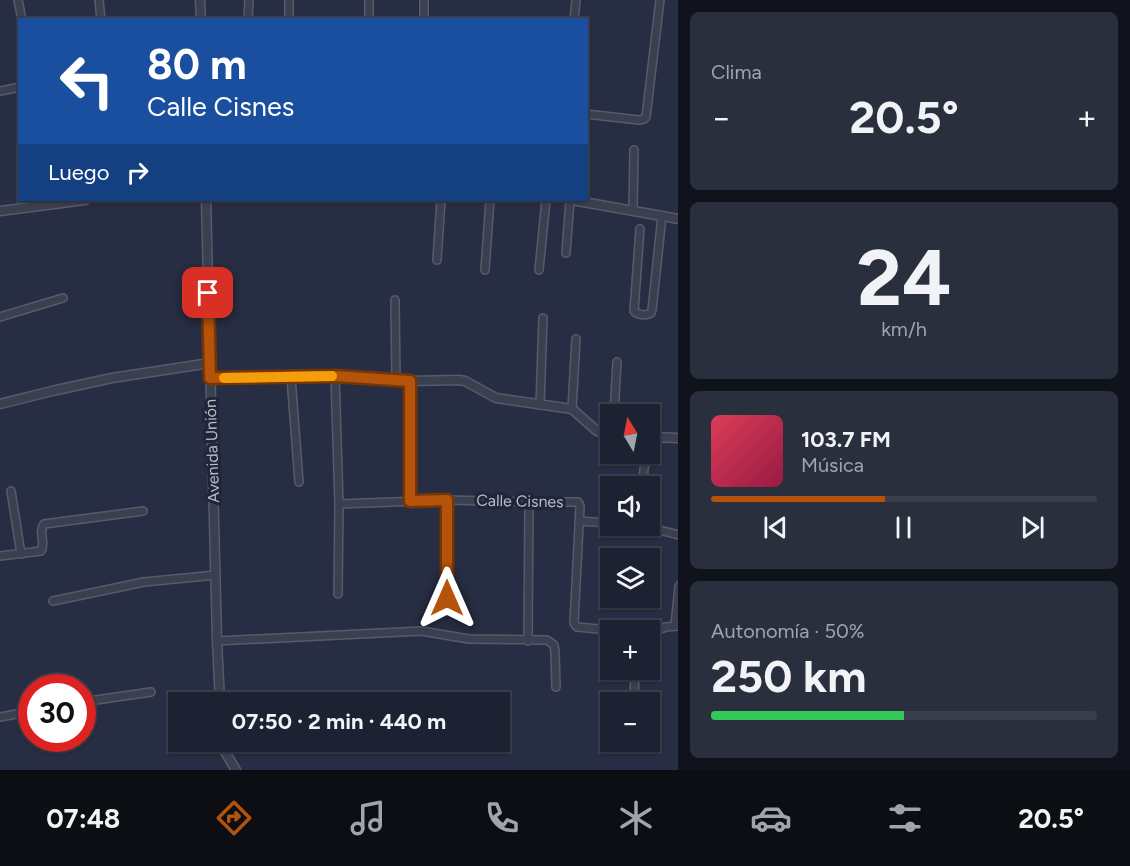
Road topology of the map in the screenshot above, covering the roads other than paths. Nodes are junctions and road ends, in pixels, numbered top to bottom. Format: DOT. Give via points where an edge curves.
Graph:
graph roads {
  1 [pos="18,0"];
  2 [pos="99,0"];
  3 [pos="200,0"];
  4 [pos="249,0"];
  5 [pos="289,0"];
  6 [pos="369,0"];
  7 [pos="424,0"];
  8 [pos="576,0"];
  9 [pos="660,0"];
  10 [pos="22,18"];
  11 [pos="101,18"];
  12 [pos="201,18"];
  13 [pos="248,18"];
  14 [pos="288,18"];
  15 [pos="369,18"];
  16 [pos="424,18"];
  17 [pos="574,18"];
  18 [pos="18,87"];
  19 [pos="0,91"];
  20 [pos="588,114"];
  21 [pos="634,150"];
  22 [pos="55,201"];
  23 [pos="206,201"];
  24 [pos="441,201"];
  25 [pos="490,201"];
  26 [pos="546,201"];
  27 [pos="571,201"];
  28 [pos="577,201"];
  29 [pos="633,210"];
  30 [pos="0,211"];
  31 [pos="662,216"];
  32 [pos="678,219"];
  33 [pos="640,229"];
  34 [pos="566,254"];
  35 [pos="437,260"];
  36 [pos="485,270"];
  37 [pos="539,270"];
  38 [pos="63,298"];
  39 [pos="395,300"];
  40 [pos="0,317"];
  41 [pos="543,318"];
  42 [pos="576,339"];
  43 [pos="617,362"];
  44 [pos="210,363"];
  45 [pos="335,376"];
  46 [pos="291,377"];
  47 [pos="210,378"];
  48 [pos="396,381"];
  49 [pos="410,381"];
  50 [pos="0,404"];
  51 [pos="615,404"];
  52 [pos="540,405"];
  53 [pos="572,409"];
  54 [pos="600,432"];
  55 [pos="660,437"];
  56 [pos="678,438"];
  57 [pos="299,482"];
  58 [pos="11,491"];
  59 [pos="447,500"];
  60 [pos="410,501"];
  61 [pos="529,502"];
  62 [pos="339,504"];
  63 [pos="143,511"];
  64 [pos="579,521"];
  65 [pos="600,522"];
  66 [pos="660,530"];
  67 [pos="678,535"];
  68 [pos="21,554"];
  69 [pos="0,556"];
  70 [pos="216,576"];
  71 [pos="678,586"];
  72 [pos="338,594"];
  73 [pos="447,598"];
  74 [pos="53,601"];
  75 [pos="677,626"];
  76 [pos="600,629"];
  77 [pos="660,630"];
  78 [pos="217,640"];
  79 [pos="528,640"];
  80 [pos="556,687"];
  81 [pos="151,692"];
  82 [pos="220,692"];
  83 [pos="96,700"];
  84 [pos="18,714"];
  85 [pos="0,717"];
  86 [pos="225,752"];
  87 [pos="236,770"];
  1 -- 10 [label="street"];
  2 -- 11 [label="street"];
  3 -- 12 [label="street"];
  4 -- 13 [label="street"];
  5 -- 14 [label="street"];
  6 -- 15 [label="street"];
  7 -- 16 [label="street"];
  8 -- 17 [label="street"];
  9 -- 20 [label="street" via="644,119"];
  18 -- 19 [label="street"];
  21 -- 29 [label="street"];
  22 -- 30 [label="street"];
  23 -- 44 [label="street, Avenida Unión"];
  24 -- 35 [label="street"];
  25 -- 36 [label="street"];
  26 -- 37 [label="street"];
  27 -- 34 [label="street"];
  28 -- 29 [label="street"];
  29 -- 31 [label="street"];
  31 -- 32 [label="street"];
  31 -- 33 [label="street" via="648,315 634,312"];
  38 -- 40 [label="street"];
  39 -- 48 [label="street"];
  41 -- 52 [label="street"];
  42 -- 53 [label="street"];
  43 -- 51 [label="street"];
  44 -- 47 [label="street, Avenida Unión"];
  44 -- 50 [label="street" via="112,378"];
  45 -- 46 [label="street"];
  45 -- 48 [label="street"];
  45 -- 62 [label="street"];
  46 -- 47 [label="street"];
  46 -- 57 [label="street"];
  47 -- 70 [label="street, Avenida Unión"];
  48 -- 49 [label="street"];
  49 -- 52 [label="street" via="465,381 496,398"];
  49 -- 60 [label="street"];
  52 -- 53 [label="street"];
  53 -- 54 [label="street"];
  55 -- 56 [label="street"];
  58 -- 68 [label="street"];
  59 -- 60 [label="street, Calle Cisnes"];
  59 -- 61 [label="street, Calle Cisnes"];
  59 -- 73 [label="street"];
  60 -- 62 [label="street, Calle Cisnes"];
  61 -- 64 [label="street, Calle Cisnes" via="576,501 580,506"];
  61 -- 79 [label="street"];
  62 -- 72 [label="street"];
  63 -- 68 [label="street" via="44,524 43,550"];
  64 -- 65 [label="street, Calle Cisnes"];
  64 -- 76 [label="street" via="574,623 577,627"];
  66 -- 67 [label="street"];
  68 -- 69 [label="street"];
  70 -- 74 [label="street" via="144,582"];
  70 -- 78 [label="street, Avenida Unión"];
  71 -- 75 [label="street"];
  75 -- 77 [label="street"];
  78 -- 79 [label="street" via="421,631 469,639"];
  78 -- 82 [label="street, Avenida Unión"];
  79 -- 80 [label="street" via="547,640 554,645"];
  81 -- 83 [label="street"];
  84 -- 85 [label="street"];
  86 -- 87 [label="street"];
}
